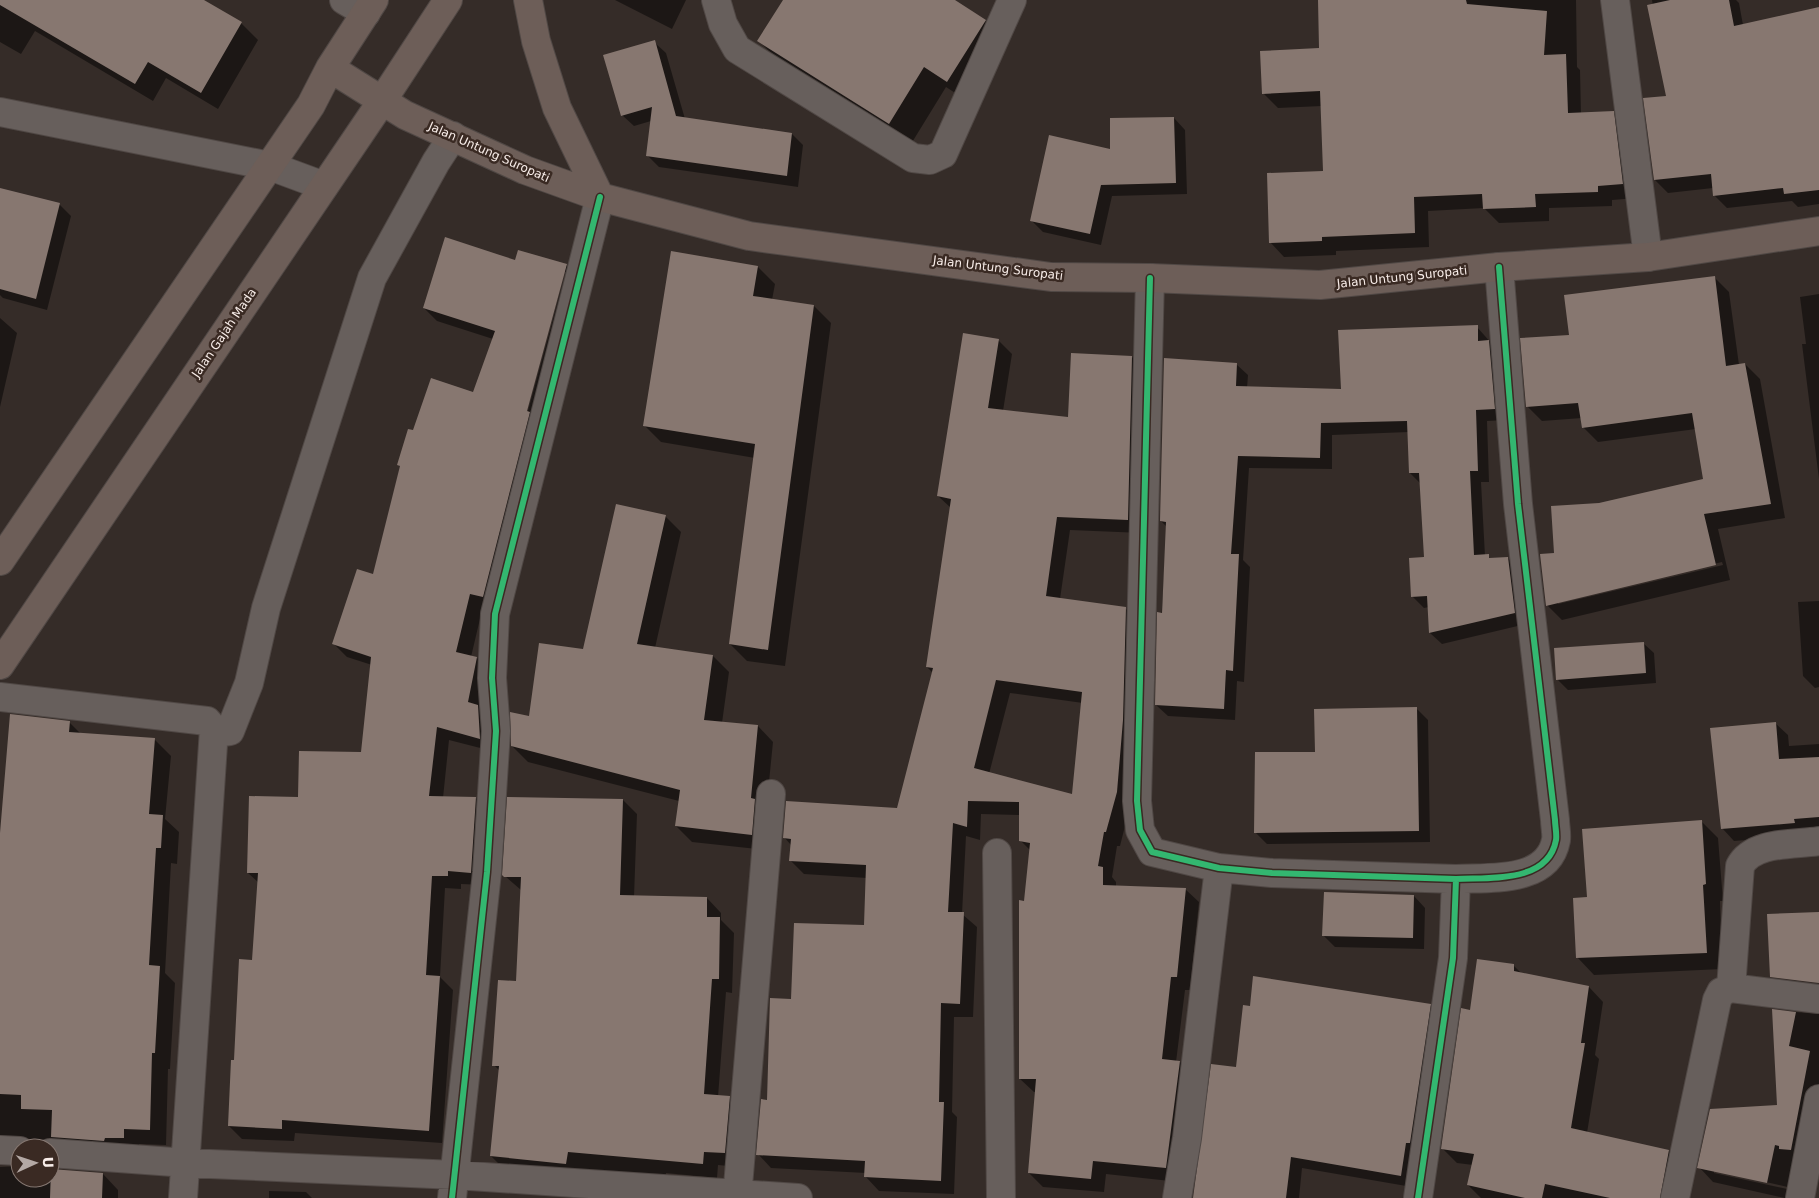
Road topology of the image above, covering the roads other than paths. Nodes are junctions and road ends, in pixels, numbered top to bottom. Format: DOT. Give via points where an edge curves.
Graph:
graph roads {
  1 [pos="448,0"];
  2 [pos="528,0"];
  3 [pos="716,0"];
  4 [pos="1012,0"];
  5 [pos="1615,0"];
  6 [pos="361,4"];
  7 [pos="330,68"];
  8 [pos="382,101"];
  9 [pos="0,112"];
  10 [pos="454,136"];
  11 [pos="270,166"];
  12 [pos="324,186"];
  13 [pos="600,197"];
  14 [pos="1819,231"];
  15 [pos="1648,257"];
  16 [pos="1499,267"];
  17 [pos="1150,278"];
  18 [pos="0,561"];
  19 [pos="0,665"];
  20 [pos="0,697"];
  21 [pos="214,733"];
  22 [pos="771,794"];
  23 [pos="1819,842"];
  24 [pos="997,853"];
  25 [pos="1219,868"];
  26 [pos="1456,879"];
  27 [pos="1731,988"];
  28 [pos="1819,998"];
  29 [pos="1819,1099"];
  30 [pos="60,1154"];
  31 [pos="187,1163"];
  32 [pos="454,1186"];
  33 [pos="737,1196"];
  34 [pos="184,1198"];
  35 [pos="798,1198"];
  36 [pos="1002,1198"];
  37 [pos="1177,1198"];
  38 [pos="1418,1198"];
  39 [pos="1675,1198"];
  40 [pos="1800,1198"];
  1 -- 8 [label="main road, Jalan Gajah Mada"];
  2 -- 13 [label="main road" via="536,41 557,108"];
  3 -- 4 [label="street" via="723,24 737,49 913,158 930,160 944,154"];
  5 -- 15 [label="street"];
  6 -- 7 [label="main road"];
  7 -- 8 [label="main road, Jalan Untung Suropati"];
  7 -- 11 [label="main road" via="311,104"];
  8 -- 10 [label="main road, Jalan Untung Suropati"];
  8 -- 12 [label="main road, Jalan Gajah Mada"];
  9 -- 11 [label="street"];
  10 -- 13 [label="main road, Jalan Untung Suropati" via="526,170"];
  10 -- 21 [label="street" via="436,162 372,278 266,608 249,683 230,730"];
  11 -- 12 [label="street"];
  11 -- 18 [label="main road"];
  12 -- 19 [label="main road, Jalan Gajah Mada"];
  13 -- 17 [label="main road, Jalan Untung Suropati" via="749,236 1051,277"];
  13 -- 32 [label="street" via="495,614 492,678 496,731 488,872"];
  14 -- 15 [label="main road, Jalan Untung Suropati"];
  15 -- 16 [label="main road, Jalan Untung Suropati"];
  16 -- 17 [label="main road, Jalan Untung Suropati" via="1320,285"];
  16 -- 26 [label="street" via="1518,504 1556,840 1548,857 1536,869 1516,876"];
  17 -- 25 [label="street" via="1137,801 1140,830 1152,852"];
  20 -- 21 [label="street" via="207,721"];
  21 -- 31 [label="street"];
  22 -- 33 [label="street"];
  23 -- 27 [label="street" via="1758,849 1743,860"];
  24 -- 36 [label="street"];
  25 -- 26 [label="street" via="1272,873"];
  25 -- 37 [label="street"];
  26 -- 38 [label="street" via="1453,958"];
  27 -- 28 [label="street"];
  27 -- 39 [label="street" via="1721,992 1717,1000"];
  29 -- 40 [label="street"];
  30 -- 31 [label="street"];
  31 -- 32 [label="street"];
  31 -- 34 [label="street"];
  32 -- 33 [label="street"];
  33 -- 35 [label="street"];
}
